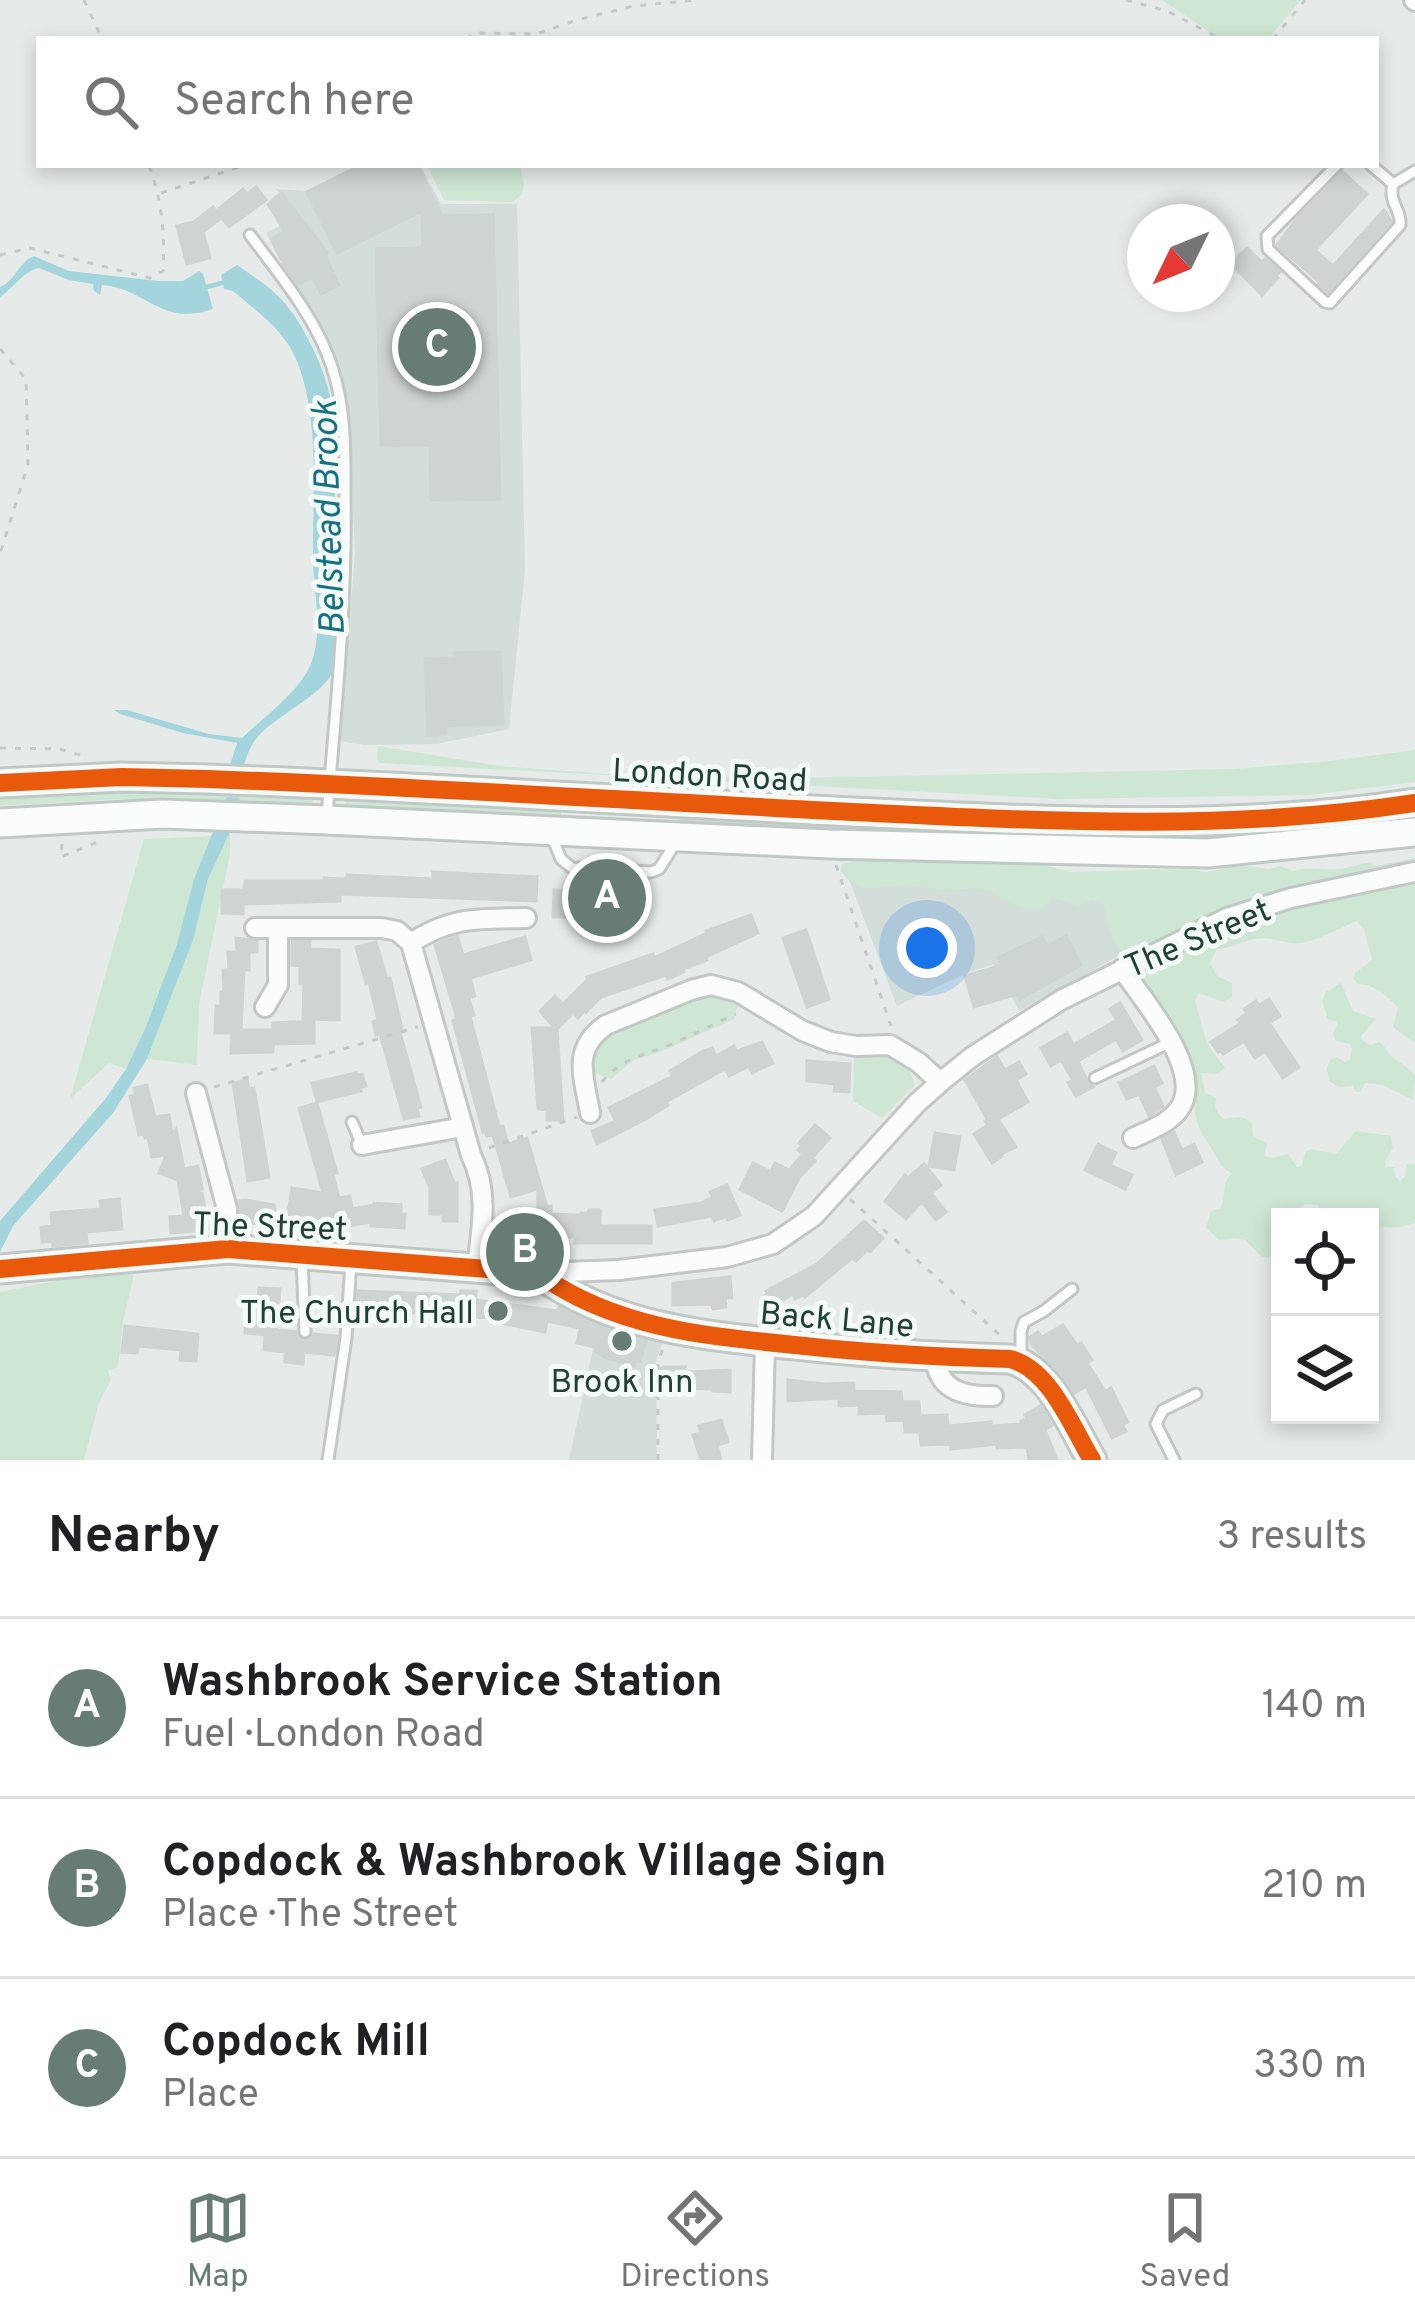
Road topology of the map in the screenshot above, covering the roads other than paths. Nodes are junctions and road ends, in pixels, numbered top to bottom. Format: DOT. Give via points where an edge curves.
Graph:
graph roads {
  1 [pos="1334,168"];
  2 [pos="1374,168"];
  3 [pos="1415,171"];
  4 [pos="1393,184"];
  5 [pos="250,235"];
  6 [pos="0,783"];
  7 [pos="330,784"];
  8 [pos="1415,802"];
  9 [pos="327,820"];
  10 [pos="0,823"];
  11 [pos="1415,832"];
  12 [pos="1414,872"];
  13 [pos="526,918"];
  14 [pos="255,928"];
  15 [pos="278,928"];
  16 [pos="411,943"];
  17 [pos="1122,969"];
  18 [pos="265,1007"];
  19 [pos="1171,1042"];
  20 [pos="1095,1078"];
  21 [pos="940,1082"];
  22 [pos="196,1093"];
  23 [pos="590,1113"];
  24 [pos="352,1123"];
  25 [pos="463,1126"];
  26 [pos="1133,1138"];
  27 [pos="362,1145"];
  28 [pos="228,1249"];
  29 [pos="301,1253"];
  30 [pos="352,1257"];
  31 [pos="477,1266"];
  32 [pos="0,1269"];
  33 [pos="619,1270"];
  34 [pos="538,1273"];
  35 [pos="1072,1289"];
  36 [pos="288,1304"];
  37 [pos="304,1306"];
  38 [pos="613,1311"];
  39 [pos="305,1332"];
  40 [pos="766,1342"];
  41 [pos="935,1357"];
  42 [pos="1022,1362"];
  43 [pos="1196,1394"];
  44 [pos="993,1396"];
  45 [pos="328,1460"];
  46 [pos="763,1460"];
  47 [pos="1092,1460"];
  48 [pos="1174,1460"];
  1 -- 4 [label="lane" via="1266,243 1325,302 1400,225"];
  2 -- 4 [label="lane"];
  3 -- 4 [label="lane"];
  5 -- 7 [label="lane" via="324,349 343,407 346,540"];
  6 -- 7 [label="street, London Road" via="122,777"];
  7 -- 8 [label="street, London Road" via="1088,821 1308,817"];
  7 -- 9 [label="lane"];
  9 -- 10 [label="street, London Road" via="163,814"];
  9 -- 11 [label="street, London Road" via="1208,853"];
  12 -- 17 [label="street, The Street" via="1228,918"];
  13 -- 16 [label="street" via="460,920"];
  14 -- 15 [label="street"];
  15 -- 16 [label="street" via="382,928"];
  15 -- 18 [label="street" via="285,986"];
  16 -- 25 [label="street" via="434,1052"];
  17 -- 19 [label="street"];
  17 -- 21 [label="street, The Street" via="1023,1023"];
  19 -- 20 [label="lane"];
  19 -- 26 [label="street" via="1184,1071 1183,1102"];
  21 -- 23 [label="street" via="890,1045 831,1042 711,985 595,1033 583,1051 598,1085"];
  21 -- 33 [label="street, The Street" via="801,1226 760,1250"];
  22 -- 28 [label="street" via="227,1209"];
  24 -- 27 [label="lane"];
  25 -- 27 [label="street"];
  25 -- 31 [label="street" via="481,1175"];
  28 -- 29 [label="street, The Street"];
  28 -- 32 [label="street, The Street"];
  29 -- 30 [label="street, The Street"];
  29 -- 37 [label="lane"];
  30 -- 31 [label="street, The Street"];
  30 -- 45 [label="lane"];
  31 -- 34 [label="street, The Street"];
  33 -- 34 [label="street, The Street"];
  33 -- 38 [label="street"];
  34 -- 38 [label="street, Back Lane"];
  35 -- 42 [label="lane" via="1024,1322"];
  36 -- 37 [label="lane"];
  37 -- 39 [label="lane"];
  38 -- 40 [label="street, Back Lane" via="669,1329"];
  40 -- 41 [label="street, Back Lane"];
  40 -- 46 [label="street"];
  41 -- 42 [label="street, Back Lane"];
  41 -- 44 [label="street" via="951,1389"];
  42 -- 47 [label="street"];
  43 -- 48 [label="lane" via="1167,1407 1156,1424"];
}
